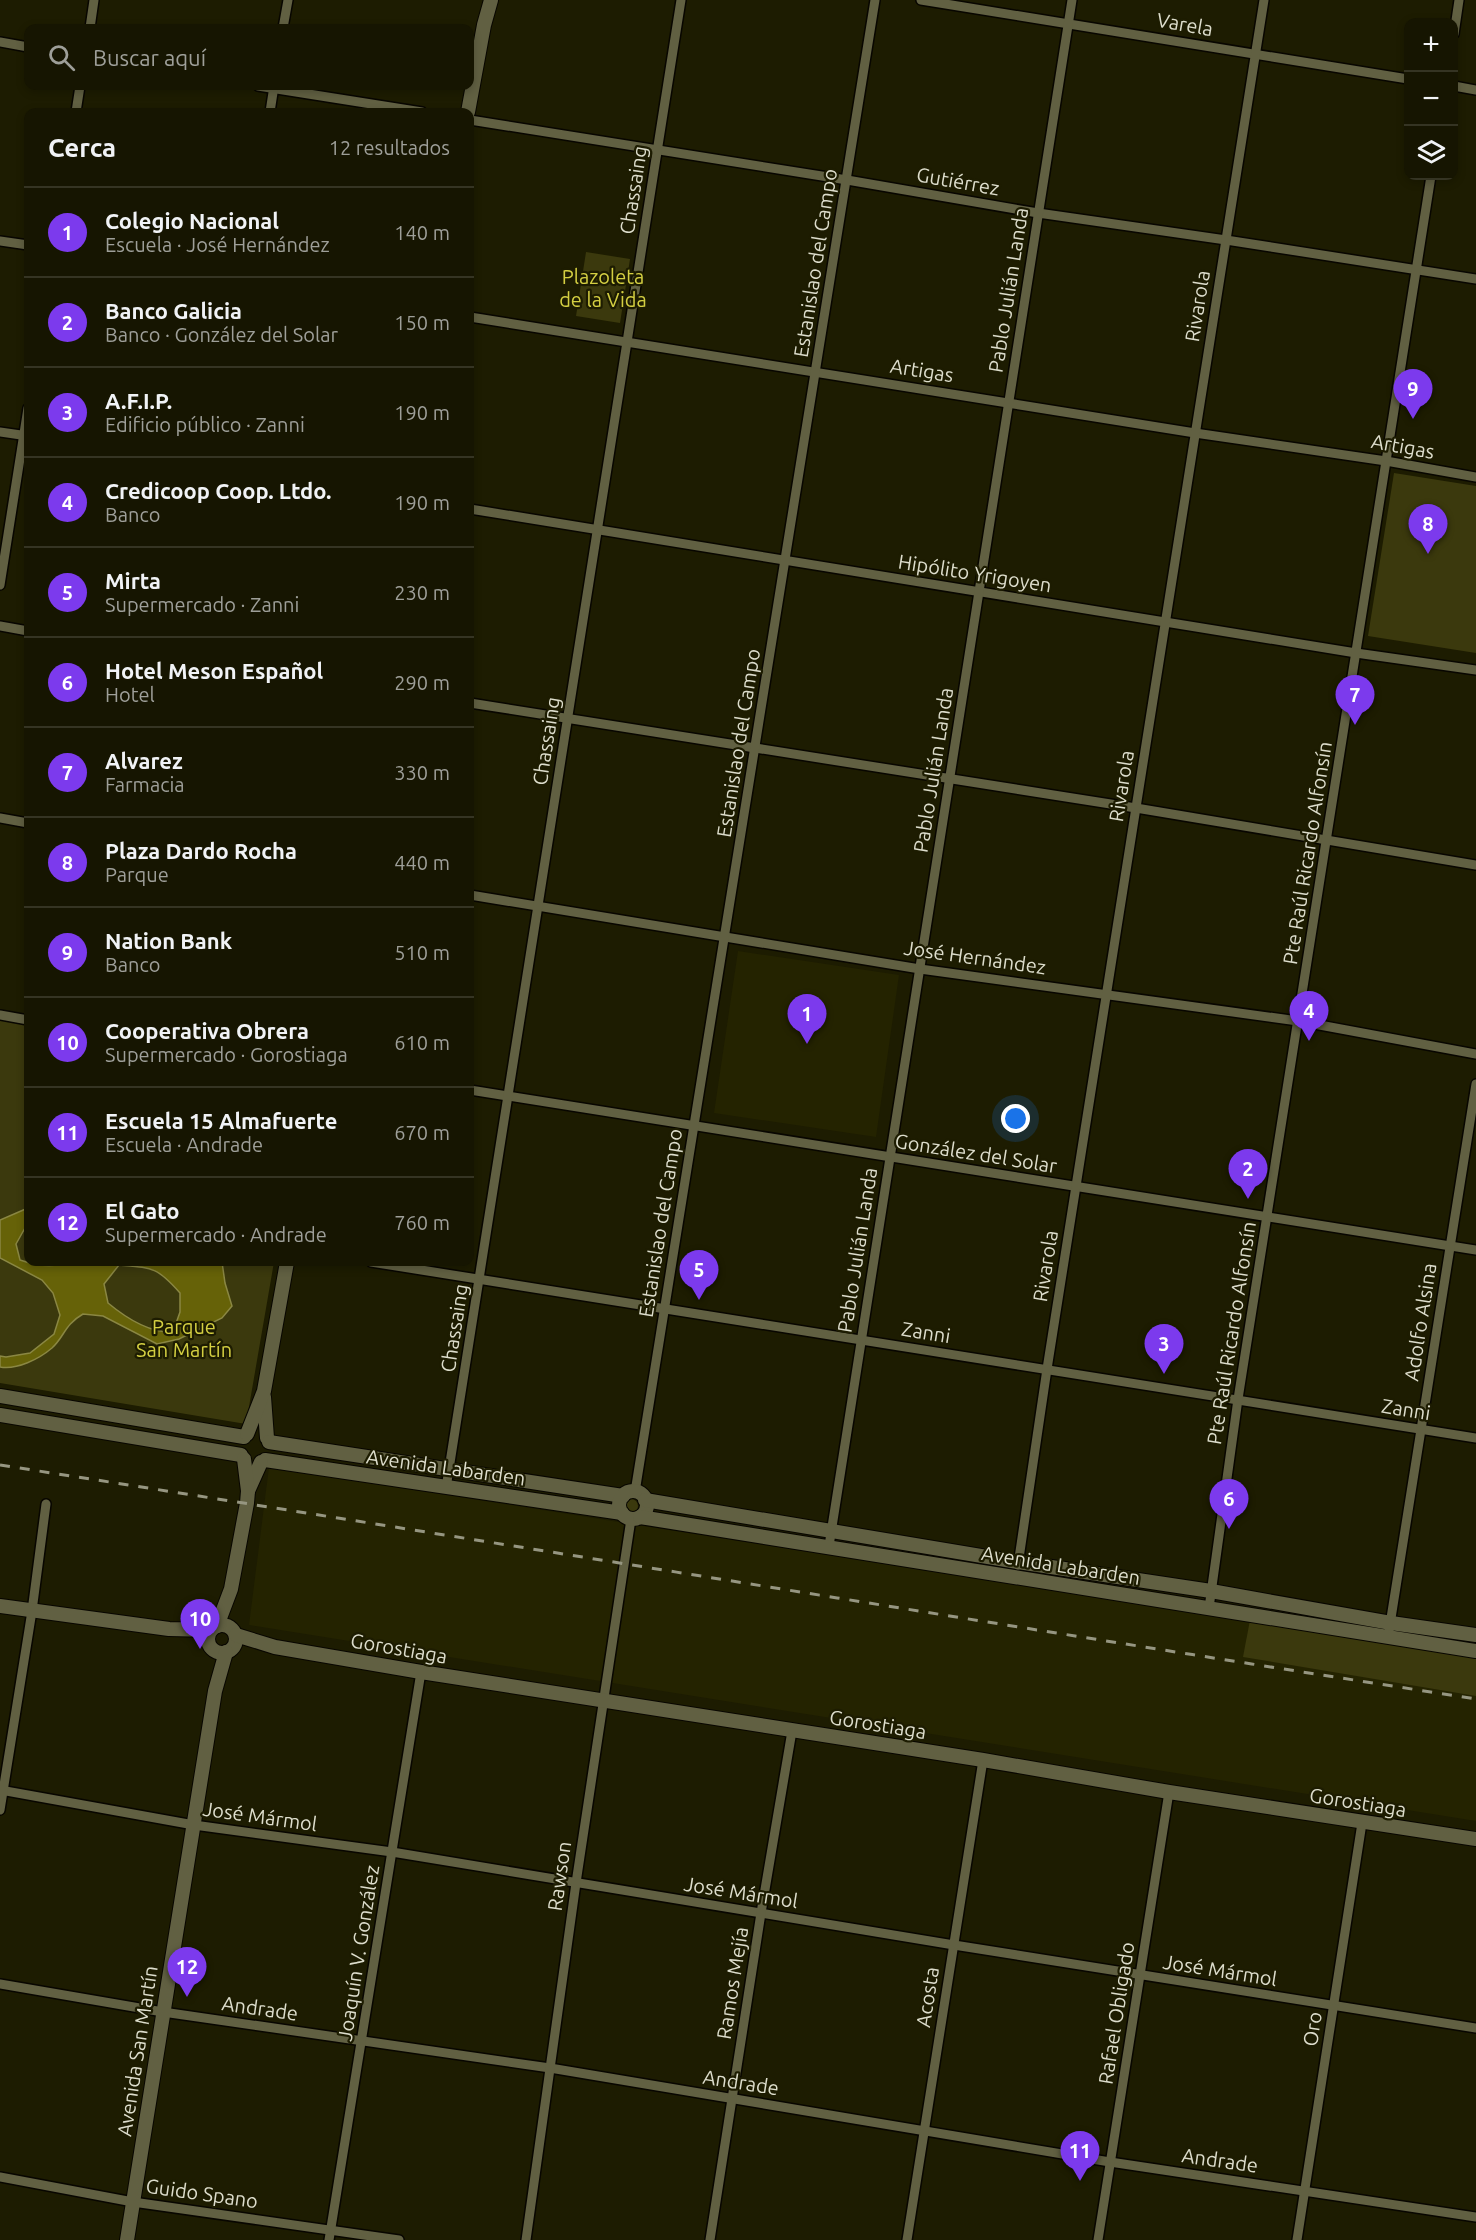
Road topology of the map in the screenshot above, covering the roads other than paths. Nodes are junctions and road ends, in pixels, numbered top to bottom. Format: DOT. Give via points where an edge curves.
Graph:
graph roads {
  1 [pos="94,0"];
  2 [pos="288,0"];
  3 [pos="485,0"];
  4 [pos="491,0"];
  5 [pos="681,0"];
  6 [pos="875,0"];
  7 [pos="921,0"];
  8 [pos="1072,0"];
  9 [pos="1264,0"];
  10 [pos="1459,0"];
  11 [pos="1456,18"];
  12 [pos="1068,23"];
  13 [pos="91,24"];
  14 [pos="284,24"];
  15 [pos="484,25"];
  16 [pos="0,42"];
  17 [pos="24,46"];
  18 [pos="1256,54"];
  19 [pos="1404,78"];
  20 [pos="474,79"];
  21 [pos="1458,87"];
  22 [pos="79,90"];
  23 [pos="274,90"];
  24 [pos="292,90"];
  25 [pos="472,90"];
  26 [pos="1476,90"];
  27 [pos="77,108"];
  28 [pos="271,108"];
  29 [pos="398,108"];
  30 [pos="469,108"];
  31 [pos="474,121"];
  32 [pos="657,151"];
  33 [pos="847,180"];
  34 [pos="1430,180"];
  35 [pos="1038,213"];
  36 [pos="1226,240"];
  37 [pos="0,241"];
  38 [pos="24,245"];
  39 [pos="1416,269"];
  40 [pos="1476,279"];
  41 [pos="474,318"];
  42 [pos="627,342"];
  43 [pos="816,371"];
  44 [pos="1008,402"];
  45 [pos="0,432"];
  46 [pos="1195,433"];
  47 [pos="24,436"];
  48 [pos="24,447"];
  49 [pos="1386,461"];
  50 [pos="1476,477"];
  51 [pos="474,510"];
  52 [pos="598,530"];
  53 [pos="785,561"];
  54 [pos="0,585"];
  55 [pos="979,592"];
  56 [pos="1165,621"];
  57 [pos="0,626"];
  58 [pos="24,630"];
  59 [pos="1356,653"];
  60 [pos="1476,670"];
  61 [pos="474,705"];
  62 [pos="568,718"];
  63 [pos="755,749"];
  64 [pos="950,778"];
  65 [pos="1136,808"];
  66 [pos="0,818"];
  67 [pos="24,822"];
  68 [pos="1327,838"];
  69 [pos="1476,865"];
  70 [pos="474,895"];
  71 [pos="539,905"];
  72 [pos="724,938"];
  73 [pos="920,969"];
  74 [pos="1106,993"];
  75 [pos="0,1016"];
  76 [pos="24,1019"];
  77 [pos="1298,1021"];
  78 [pos="1476,1054"];
  79 [pos="1476,1084"];
  80 [pos="474,1091"];
  81 [pos="509,1096"];
  82 [pos="694,1126"];
  83 [pos="890,1157"];
  84 [pos="1076,1187"];
  85 [pos="1268,1217"];
  86 [pos="1451,1246"];
  87 [pos="1476,1250"];
  88 [pos="286,1266"];
  89 [pos="397,1266"];
  90 [pos="480,1279"];
  91 [pos="665,1309"];
  92 [pos="862,1340"];
  93 [pos="1047,1369"];
  94 [pos="264,1392"];
  95 [pos="0,1396"];
  96 [pos="1238,1399"];
  97 [pos="0,1415"];
  98 [pos="1421,1430"];
  99 [pos="246,1436"];
  100 [pos="1476,1438"];
  101 [pos="268,1440"];
  102 [pos="242,1457"];
  103 [pos="263,1461"];
  104 [pos="449,1470"];
  105 [pos="446,1488"];
  106 [pos="248,1491"];
  107 [pos="635,1496"];
  108 [pos="46,1504"];
  109 [pos="631,1516"];
  110 [pos="831,1531"];
  111 [pos="829,1546"];
  112 [pos="1018,1562"];
  113 [pos="1017,1578"];
  114 [pos="1211,1591"];
  115 [pos="0,1606"];
  116 [pos="1209,1608"];
  117 [pos="32,1611"];
  118 [pos="1391,1623"];
  119 [pos="1476,1635"];
  120 [pos="1388,1637"];
  121 [pos="222,1638"];
  122 [pos="1476,1651"];
  123 [pos="422,1672"];
  124 [pos="604,1700"];
  125 [pos="792,1731"];
  126 [pos="983,1760"];
  127 [pos="2,1790"];
  128 [pos="1169,1792"];
  129 [pos="0,1809"];
  130 [pos="1362,1823"];
  131 [pos="194,1825"];
  132 [pos="1476,1839"];
  133 [pos="392,1852"];
  134 [pos="576,1883"];
  135 [pos="761,1913"];
  136 [pos="954,1945"];
  137 [pos="1140,1975"];
  138 [pos="0,1984"];
  139 [pos="1334,2006"];
  140 [pos="163,2012"];
  141 [pos="1476,2028"];
  142 [pos="362,2040"];
  143 [pos="550,2068"];
  144 [pos="732,2099"];
  145 [pos="924,2130"];
  146 [pos="1110,2162"];
  147 [pos="0,2177"];
  148 [pos="1305,2190"];
  149 [pos="132,2202"];
  150 [pos="1476,2217"];
  151 [pos="330,2229"];
  152 [pos="127,2240"];
  153 [pos="329,2240"];
  154 [pos="399,2240"];
  155 [pos="526,2240"];
  156 [pos="710,2240"];
  157 [pos="907,2240"];
  158 [pos="1098,2240"];
  159 [pos="1298,2240"];
  1 -- 13 [label="street"];
  2 -- 14 [label="street"];
  3 -- 15 [label="main road"];
  4 -- 15 [label="main road"];
  5 -- 32 [label="street, Chassaing"];
  6 -- 33 [label="street, Estanislao del Campo"];
  7 -- 12 [label="street, Varela"];
  8 -- 12 [label="street, Pablo Julián Landa"];
  9 -- 18 [label="street, Rivarola"];
  10 -- 11 [label="street"];
  12 -- 18 [label="street, Varela"];
  12 -- 35 [label="street, Pablo Julián Landa"];
  15 -- 20 [label="main road"];
  16 -- 17 [label="street"];
  18 -- 19 [label="street, Varela"];
  18 -- 36 [label="street, Rivarola"];
  21 -- 26 [label="street"];
  22 -- 27 [label="street"];
  23 -- 28 [label="street"];
  24 -- 29 [label="street"];
  25 -- 30 [label="main road"];
  31 -- 32 [label="street, Gutiérrez"];
  32 -- 33 [label="street, Gutiérrez"];
  32 -- 42 [label="street, Chassaing"];
  33 -- 35 [label="street, Gutiérrez"];
  33 -- 43 [label="street, Estanislao del Campo"];
  34 -- 39 [label="street, Pte Raúl Ricardo Alfonsín"];
  35 -- 36 [label="street, Gutiérrez"];
  35 -- 44 [label="street, Pablo Julián Landa"];
  36 -- 39 [label="street, Gutiérrez"];
  36 -- 46 [label="street, Rivarola"];
  37 -- 38 [label="street"];
  39 -- 40 [label="street, Gutiérrez"];
  39 -- 49 [label="street, Pte Raúl Ricardo Alfonsín"];
  41 -- 42 [label="street, Artigas"];
  42 -- 43 [label="street, Artigas"];
  42 -- 52 [label="street, Chassaing"];
  43 -- 44 [label="street, Artigas"];
  43 -- 53 [label="street, Estanislao del Campo"];
  44 -- 46 [label="street, Artigas"];
  44 -- 55 [label="street, Pablo Julián Landa"];
  45 -- 47 [label="street"];
  46 -- 49 [label="street, Artigas"];
  46 -- 56 [label="street, Rivarola"];
  48 -- 54 [label="street"];
  49 -- 50 [label="street, Artigas"];
  49 -- 59 [label="street, Pte Raúl Ricardo Alfonsín"];
  51 -- 52 [label="street, Hipólito Yrigoyen"];
  52 -- 53 [label="street, Hipólito Yrigoyen"];
  52 -- 62 [label="street, Chassaing"];
  53 -- 55 [label="street, Hipólito Yrigoyen"];
  53 -- 63 [label="street, Estanislao del Campo"];
  55 -- 56 [label="street, Hipólito Yrigoyen"];
  55 -- 64 [label="street, Pablo Julián Landa"];
  56 -- 59 [label="street, Hipólito Yrigoyen"];
  56 -- 65 [label="street, Rivarola"];
  57 -- 58 [label="street"];
  59 -- 60 [label="street, Hipólito Yrigoyen"];
  59 -- 68 [label="street, Pte Raúl Ricardo Alfonsín"];
  61 -- 62 [label="street"];
  62 -- 63 [label="street"];
  62 -- 71 [label="street, Chassaing"];
  63 -- 64 [label="street"];
  63 -- 72 [label="street, Estanislao del Campo"];
  64 -- 65 [label="street"];
  64 -- 73 [label="street, Pablo Julián Landa"];
  65 -- 68 [label="street"];
  65 -- 74 [label="street, Rivarola"];
  66 -- 67 [label="street"];
  68 -- 69 [label="street"];
  68 -- 77 [label="street, Pte Raúl Ricardo Alfonsín"];
  70 -- 71 [label="street, José Hernández"];
  71 -- 72 [label="street, José Hernández"];
  71 -- 81 [label="street, Chassaing"];
  72 -- 73 [label="street, José Hernández"];
  72 -- 82 [label="street, Estanislao del Campo"];
  73 -- 74 [label="street, José Hernández"];
  73 -- 83 [label="street, Pablo Julián Landa"];
  74 -- 77 [label="street, José Hernández"];
  74 -- 84 [label="street, Rivarola"];
  75 -- 76 [label="street"];
  77 -- 78 [label="street, José Hernández"];
  77 -- 85 [label="street, Pte Raúl Ricardo Alfonsín"];
  79 -- 86 [label="street, Adolfo Alsina"];
  80 -- 81 [label="street, González del Solar"];
  81 -- 82 [label="street, González del Solar"];
  81 -- 90 [label="street, Chassaing"];
  82 -- 83 [label="street, González del Solar"];
  82 -- 91 [label="street, Estanislao del Campo"];
  83 -- 84 [label="street, González del Solar"];
  83 -- 92 [label="street, Pablo Julián Landa"];
  84 -- 85 [label="street, González del Solar"];
  84 -- 93 [label="street, Rivarola"];
  85 -- 86 [label="street, González del Solar"];
  85 -- 96 [label="street, Pte Raúl Ricardo Alfonsín"];
  86 -- 87 [label="street, González del Solar"];
  86 -- 98 [label="street, Adolfo Alsina"];
  88 -- 94 [label="main road"];
  89 -- 90 [label="street, Zanni"];
  90 -- 91 [label="street, Zanni"];
  90 -- 104 [label="street, Chassaing"];
  91 -- 92 [label="street, Zanni"];
  91 -- 107 [label="street, Estanislao del Campo"];
  92 -- 93 [label="street, Zanni"];
  92 -- 110 [label="street, Pablo Julián Landa"];
  93 -- 96 [label="street, Zanni"];
  93 -- 112 [label="street, Rivarola"];
  94 -- 99 [label="main road"];
  94 -- 101 [label="main road"];
  95 -- 99 [label="main road"];
  96 -- 98 [label="street, Zanni"];
  96 -- 114 [label="street, Pte Raúl Ricardo Alfonsín"];
  97 -- 102 [label="main road"];
  98 -- 100 [label="street, Zanni"];
  98 -- 118 [label="street, Adolfo Alsina"];
  99 -- 101 [label="main road" via="258,1433"];
  99 -- 102 [label="main road" via="239,1447"];
  101 -- 103 [label="main road" via="270,1450"];
  101 -- 104 [label="main road, Avenida Labarden"];
  102 -- 103 [label="main road" via="253,1463"];
  102 -- 106 [label="main road, Avenida San Martín"];
  103 -- 105 [label="main road, Avenida Labarden"];
  103 -- 106 [label="main road, Avenida San Martín"];
  104 -- 105 [label="street, Chassaing"];
  104 -- 107 [label="main road, Avenida Labarden"];
  105 -- 109 [label="main road, Avenida Labarden"];
  106 -- 121 [label="main road, Avenida San Martín"];
  107 -- 109 [label="main road" via="646,1509"];
  107 -- 109 [label="main road" via="619,1504"];
  107 -- 110 [label="main road, Avenida Labarden"];
  108 -- 117 [label="street"];
  109 -- 111 [label="main road, Avenida Labarden"];
  109 -- 124 [label="street, Rawson"];
  110 -- 111 [label="street, Pablo Julián Landa"];
  110 -- 112 [label="main road, Avenida Labarden"];
  111 -- 113 [label="main road, Avenida Labarden"];
  112 -- 113 [label="street, Rivarola"];
  112 -- 114 [label="main road, Avenida Labarden"];
  113 -- 116 [label="main road, Avenida Labarden"];
  114 -- 116 [label="street, Pte Raúl Ricardo Alfonsín"];
  114 -- 118 [label="main road, Avenida Labarden"];
  115 -- 117 [label="main road, Gorostiaga"];
  116 -- 120 [label="main road, Avenida Labarden"];
  117 -- 121 [label="main road, Gorostiaga"];
  117 -- 127 [label="street"];
  118 -- 119 [label="main road, Avenida Labarden"];
  118 -- 120 [label="street, Adolfo Alsina"];
  120 -- 122 [label="main road, Avenida Labarden"];
  121 -- 123 [label="main road, Gorostiaga"];
  121 -- 131 [label="main road, Avenida San Martín"];
  123 -- 124 [label="main road, Gorostiaga"];
  123 -- 133 [label="street, Joaquín V. González"];
  124 -- 125 [label="main road, Gorostiaga"];
  124 -- 134 [label="street, Rawson"];
  125 -- 126 [label="main road, Gorostiaga"];
  125 -- 135 [label="street, Ramos Mejía"];
  126 -- 128 [label="main road, Gorostiaga"];
  126 -- 136 [label="street, Acosta"];
  127 -- 129 [label="street"];
  127 -- 131 [label="street, José Mármol"];
  128 -- 130 [label="main road, Gorostiaga"];
  128 -- 137 [label="street, Rafael Obligado"];
  130 -- 132 [label="main road, Gorostiaga"];
  130 -- 139 [label="street, Oro"];
  131 -- 133 [label="street, José Mármol"];
  131 -- 140 [label="main road, Avenida San Martín"];
  133 -- 134 [label="street, José Mármol"];
  133 -- 142 [label="street, Joaquín V. González"];
  134 -- 135 [label="street, José Mármol"];
  134 -- 143 [label="street, Rawson"];
  135 -- 136 [label="street, José Mármol"];
  135 -- 144 [label="street, Ramos Mejía"];
  136 -- 137 [label="street, José Mármol"];
  136 -- 145 [label="street, Acosta"];
  137 -- 139 [label="street, José Mármol"];
  137 -- 146 [label="street, Rafael Obligado"];
  138 -- 140 [label="street, Andrade"];
  139 -- 141 [label="street, José Mármol"];
  139 -- 148 [label="street, Oro"];
  140 -- 142 [label="street, Andrade"];
  140 -- 149 [label="main road, Avenida San Martín"];
  142 -- 143 [label="street, Andrade"];
  142 -- 151 [label="street, Joaquín V. González"];
  143 -- 144 [label="street, Andrade"];
  143 -- 155 [label="street, Rawson"];
  144 -- 145 [label="street, Andrade"];
  144 -- 156 [label="street, Ramos Mejía"];
  145 -- 146 [label="street, Andrade"];
  145 -- 157 [label="street, Acosta"];
  146 -- 148 [label="street, Andrade"];
  146 -- 158 [label="street, Rafael Obligado"];
  147 -- 149 [label="street, Guido Spano"];
  148 -- 150 [label="street, Andrade"];
  148 -- 159 [label="street, Oro"];
  149 -- 151 [label="street, Guido Spano"];
  149 -- 152 [label="main road, Avenida San Martín"];
  151 -- 153 [label="street, Joaquín V. González"];
  151 -- 154 [label="street, Guido Spano"];
}
